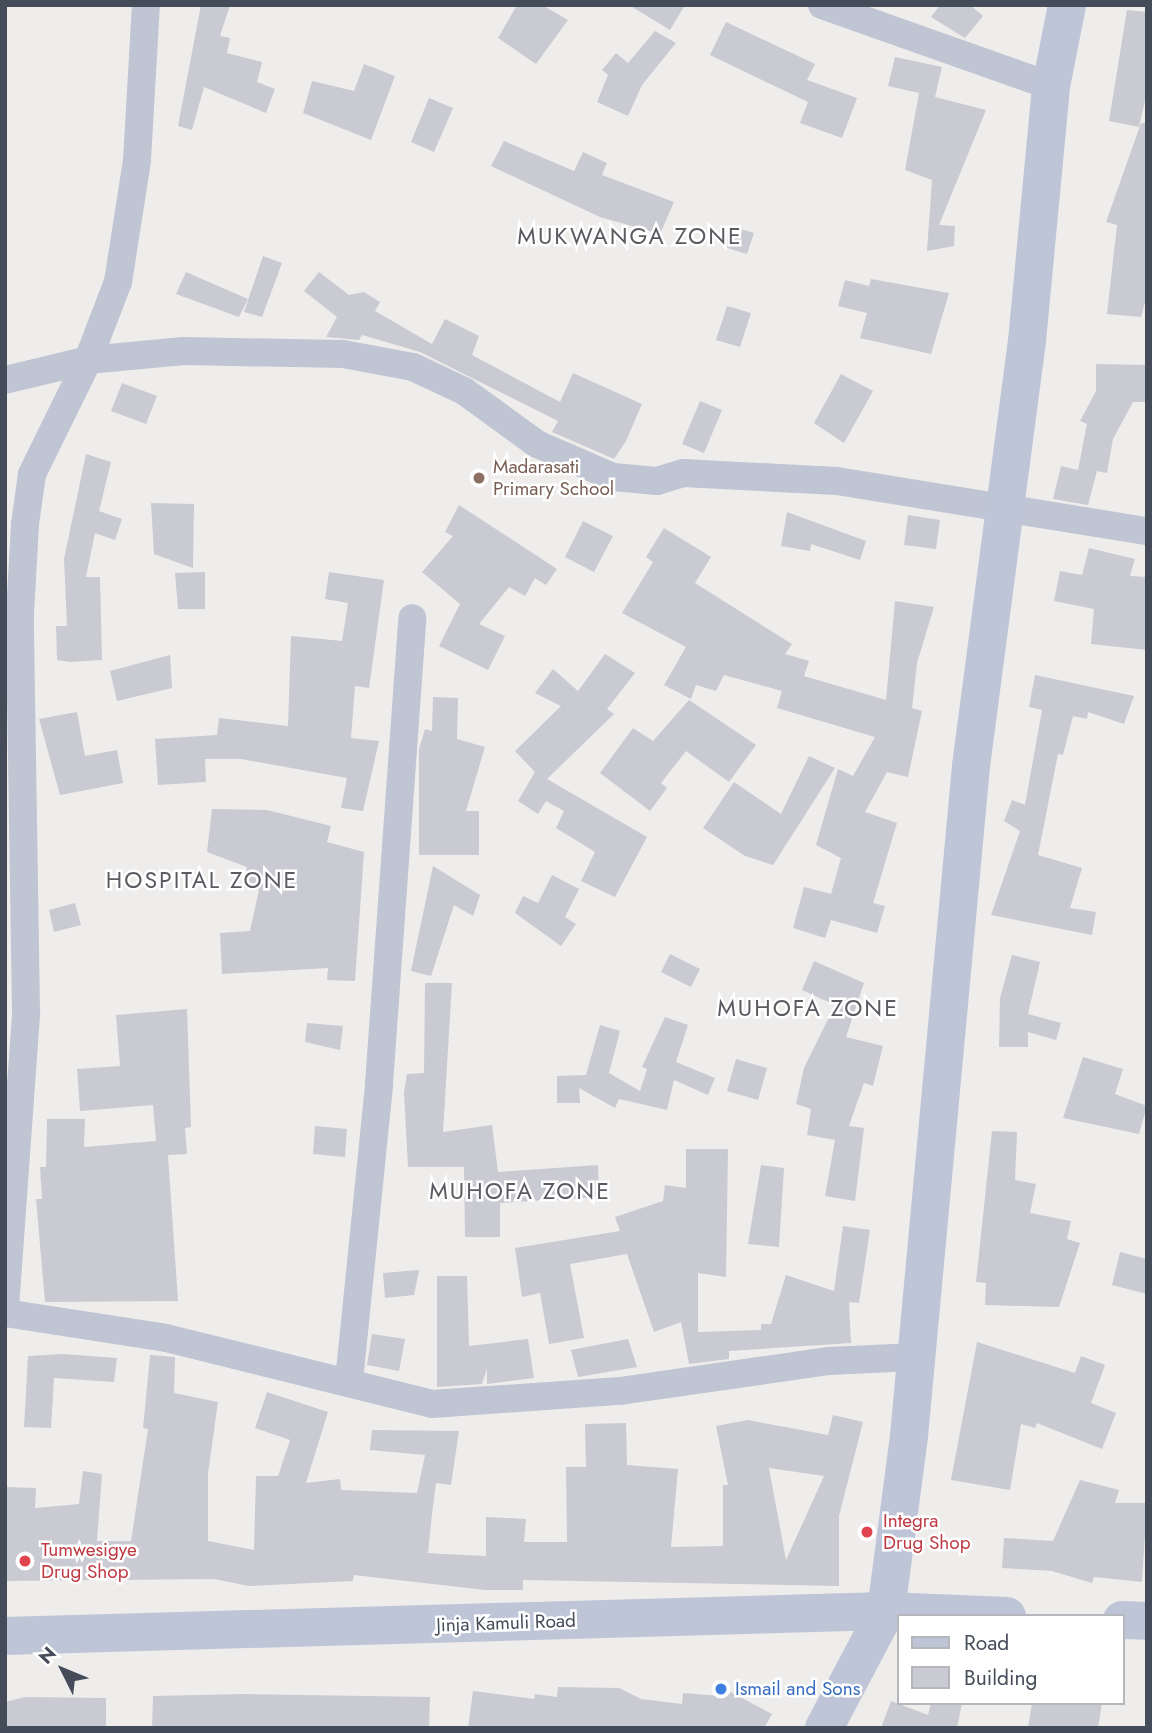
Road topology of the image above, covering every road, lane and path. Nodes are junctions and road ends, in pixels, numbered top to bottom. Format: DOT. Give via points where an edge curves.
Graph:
graph roads {
  1 [pos="146,5"];
  2 [pos="822,5"];
  3 [pos="1067,5"];
  4 [pos="1051,86"];
  5 [pos="88,360"];
  6 [pos="5,380"];
  7 [pos="1004,506"];
  8 [pos="1147,531"];
  9 [pos="412,618"];
  10 [pos="5,1310"];
  11 [pos="916,1357"];
  12 [pos="349,1381"];
  13 [pos="886,1611"];
  14 [pos="959,1614"];
  15 [pos="1124,1620"];
  16 [pos="1147,1621"];
  17 [pos="5,1636"];
  18 [pos="824,1728"];
  1 -- 5 [label="street" via="137,160 118,282"];
  2 -- 4 [label="street"];
  3 -- 4 [label="main road"];
  4 -- 7 [label="main road" via="1027,341"];
  5 -- 6 [label="street"];
  5 -- 7 [label="street" via="184,351 343,354 413,367 464,391 537,444 613,477 755,475"];
  5 -- 10 [label="street" via="32,474 25,524 20,614 26,1012"];
  7 -- 8 [label="street"];
  7 -- 11 [label="main road" via="970,779"];
  9 -- 12 [label="street" via="379,1084"];
  10 -- 12 [label="street" via="85,1321"];
  11 -- 12 [label="street" via="471,1404 432,1404"];
  11 -- 13 [label="main road"];
  13 -- 14 [label="main road, Jinja Kamuli Road"];
  13 -- 17 [label="main road, Jinja Kamuli Road"];
  13 -- 18 [label="main road"];
  15 -- 16 [label="main road"];
}
